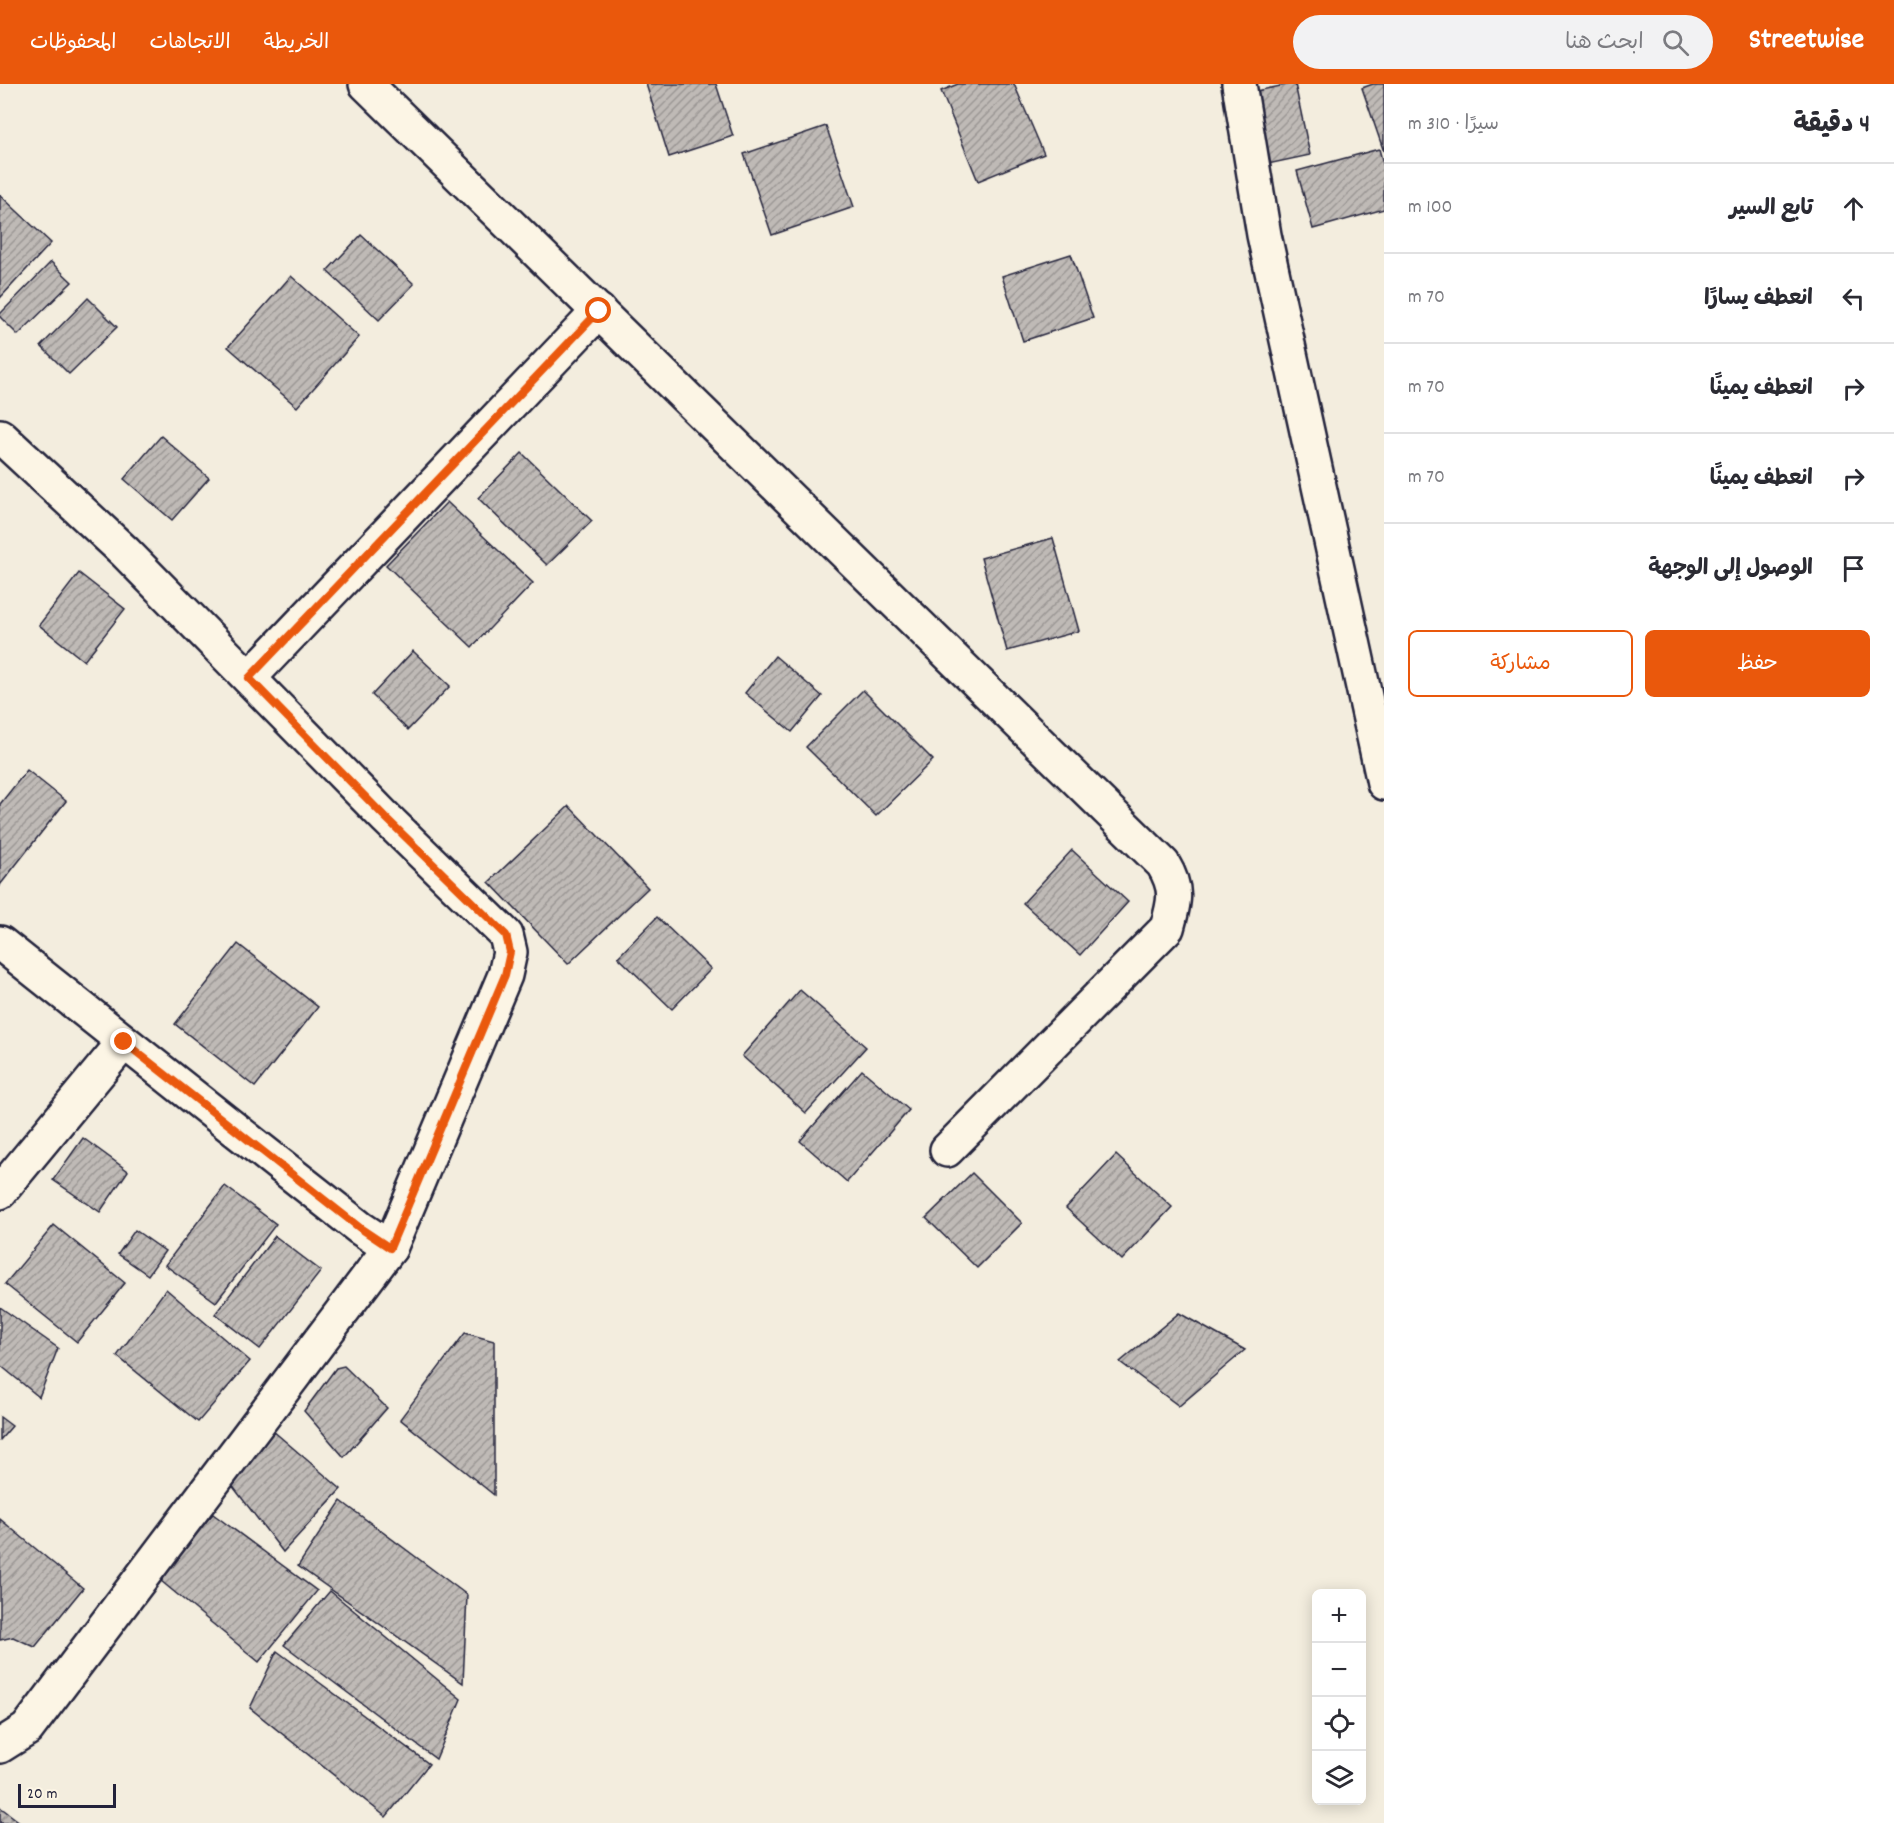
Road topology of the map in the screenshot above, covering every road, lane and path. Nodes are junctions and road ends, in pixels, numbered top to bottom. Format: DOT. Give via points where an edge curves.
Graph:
graph roads {
  1 [pos="366,84"];
  2 [pos="1239,84"];
  3 [pos="599,311"];
  4 [pos="0,436"];
  5 [pos="249,678"];
  6 [pos="1384,783"];
  7 [pos="0,943"];
  8 [pos="124,1042"];
  9 [pos="947,1150"];
  10 [pos="0,1192"];
  11 [pos="390,1248"];
  12 [pos="2,1744"];
  1 -- 3 [label="street"];
  2 -- 6 [label="street" via="1264,235"];
  3 -- 5 [label="street"];
  3 -- 9 [label="street" via="1163,864 1172,879 1174,903 1167,928"];
  4 -- 5 [label="street" via="125,552"];
  5 -- 11 [label="street" via="506,935 510,952 505,975"];
  7 -- 8 [label="street"];
  8 -- 10 [label="street"];
  8 -- 11 [label="street"];
  11 -- 12 [label="street" via="27,1729"];
}
